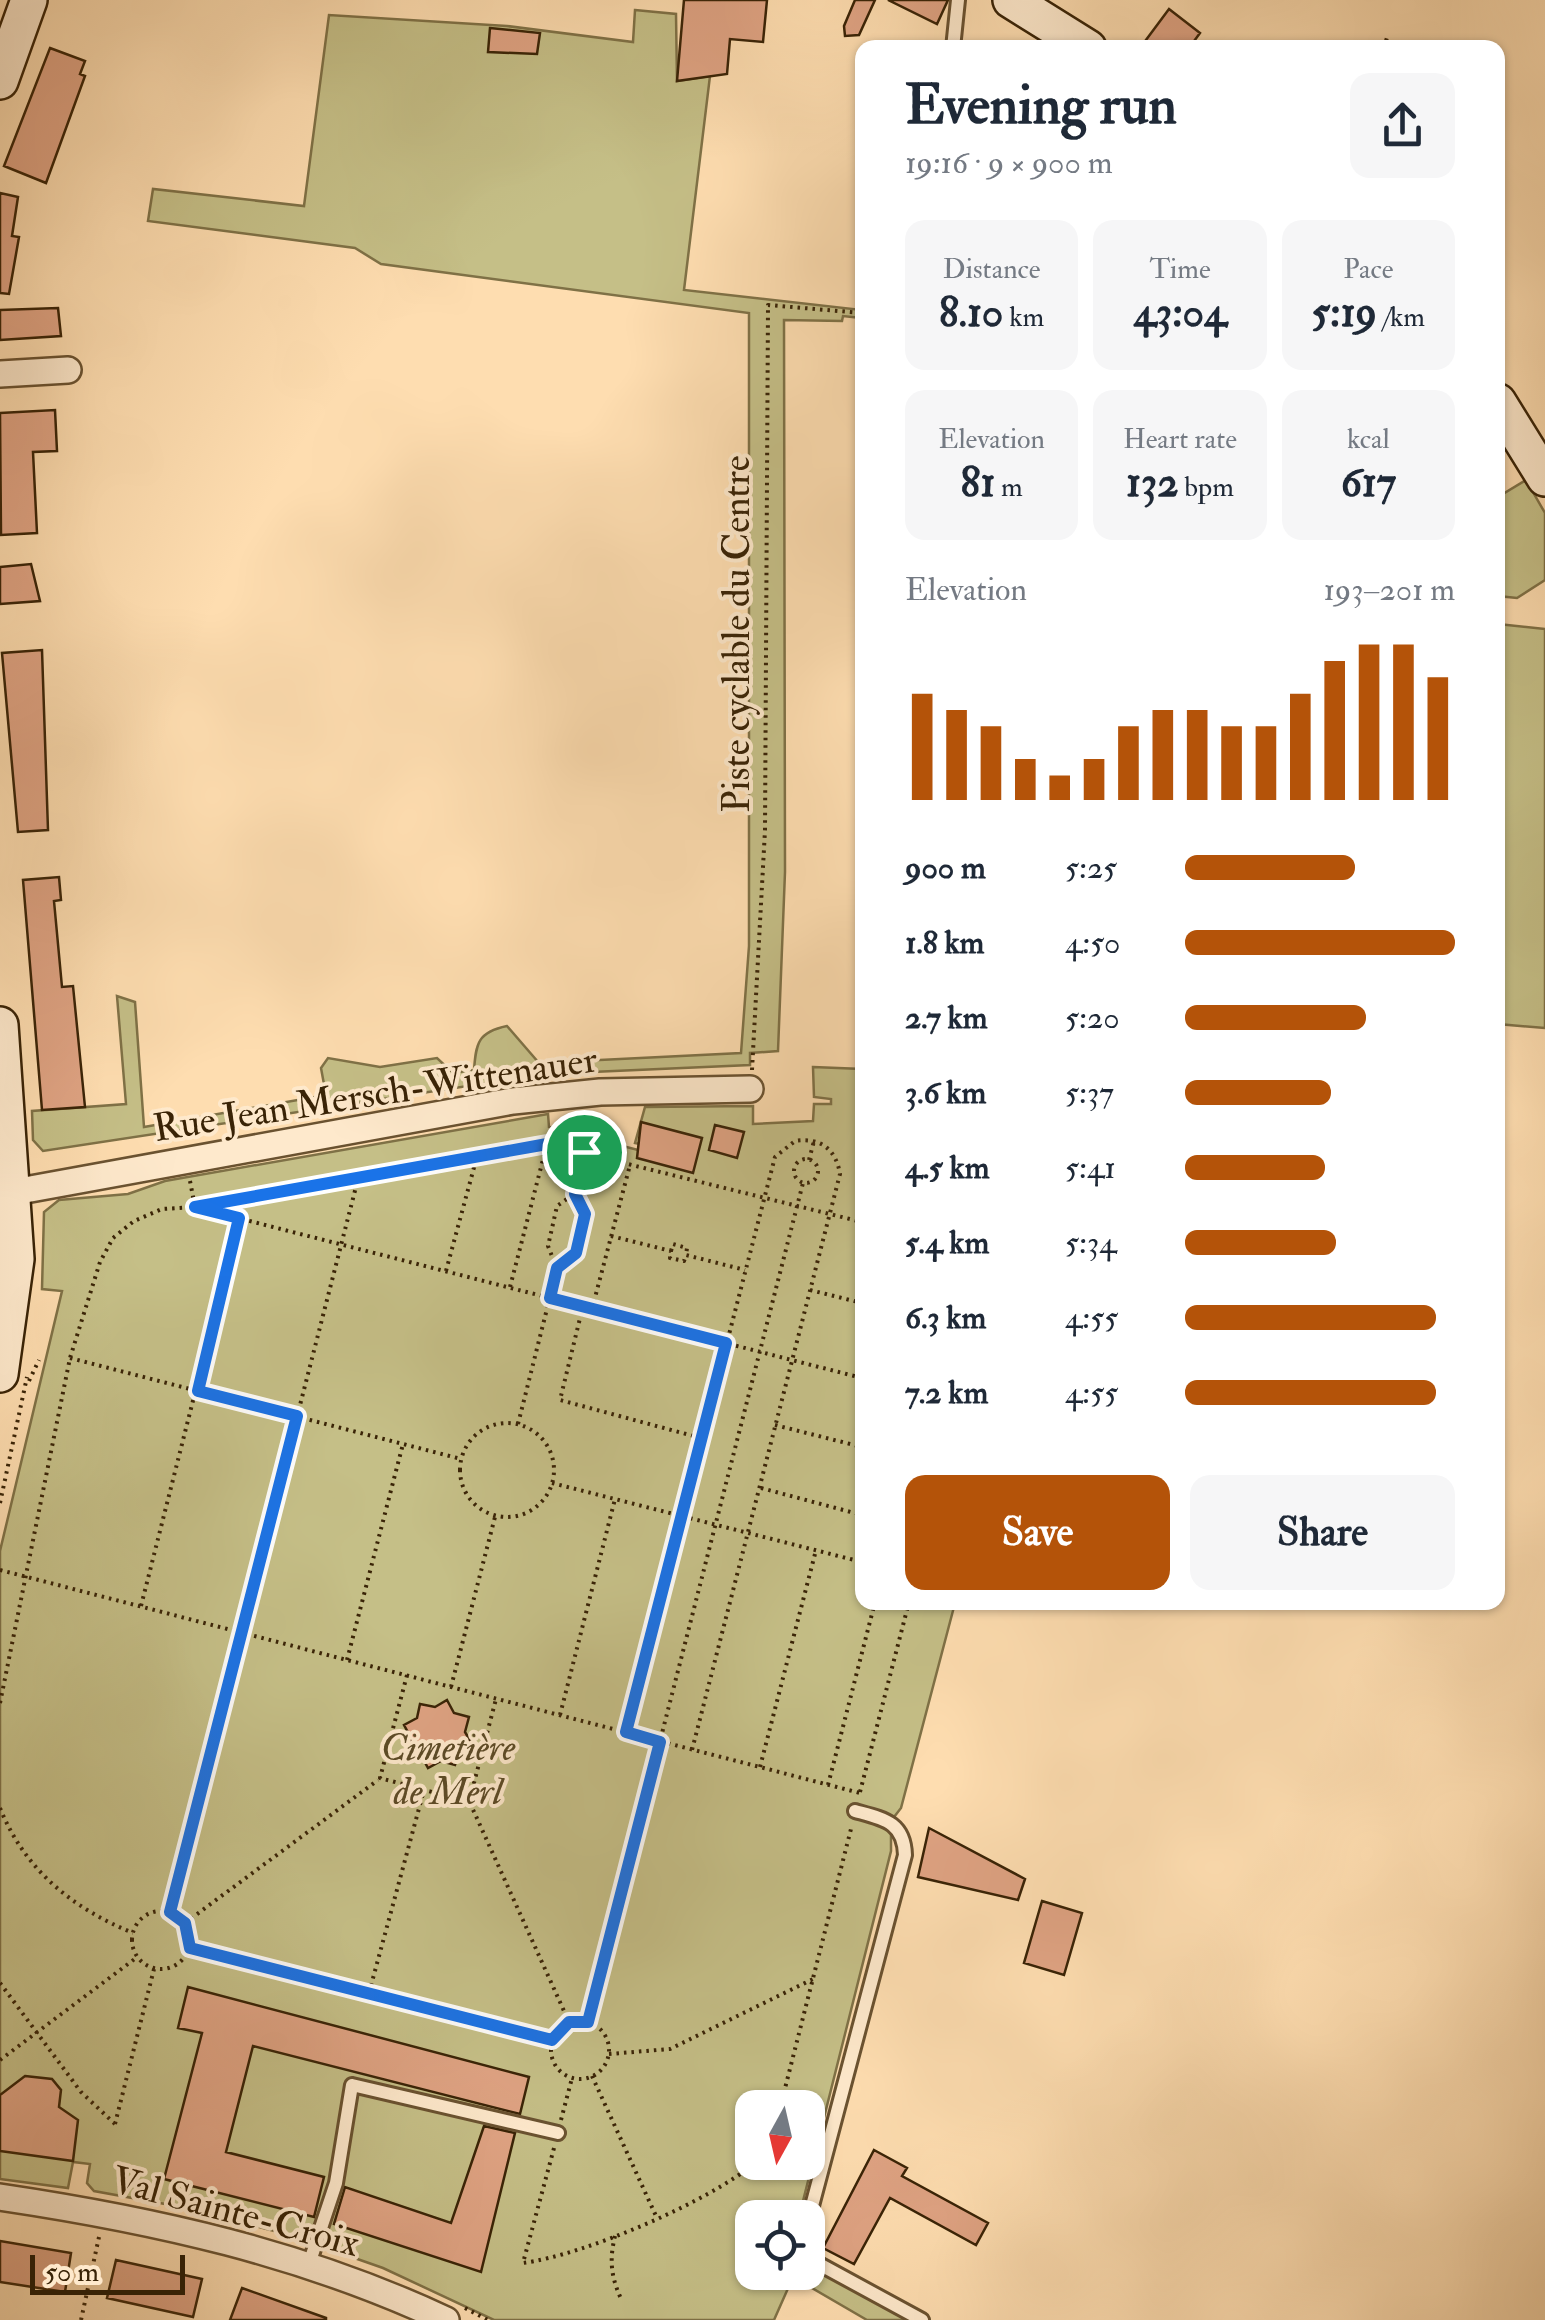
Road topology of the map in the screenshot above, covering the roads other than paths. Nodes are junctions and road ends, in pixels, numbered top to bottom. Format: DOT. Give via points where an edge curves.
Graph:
graph roads {
  1 [pos="29,0"];
  2 [pos="958,0"];
  3 [pos="1011,0"];
  4 [pos="953,40"];
  5 [pos="1075,40"];
  6 [pos="0,80"];
  7 [pos="68,370"];
  8 [pos="0,374"];
  9 [pos="1505,413"];
  10 [pos="1545,478"];
  11 [pos="0,1024"];
  12 [pos="750,1088"];
  13 [pos="14,1192"];
  14 [pos="8,1259"];
  15 [pos="14,1378"];
  16 [pos="855,1811"];
  17 [pos="558,2133"];
  18 [pos="0,2197"];
  19 [pos="814,2200"];
  20 [pos="309,2264"];
  21 [pos="825,2267"];
  22 [pos="446,2320"];
  23 [pos="922,2320"];
  1 -- 6 [label="street"];
  2 -- 4 [label="lane"];
  3 -- 5 [label="street"];
  7 -- 8 [label="street"];
  9 -- 10 [label="street"];
  11 -- 13 [label="street"];
  12 -- 13 [label="street, Rue Jean Mersch-Wittenauer" via="513,1101"];
  13 -- 14 [label="street"];
  14 -- 15 [label="street"];
  16 -- 19 [label="lane" via="891,1821 904,1837 906,1855"];
  17 -- 20 [label="lane" via="352,2084 336,2184"];
  18 -- 20 [label="street, Val Sainte-Croix" via="183,2228"];
  20 -- 22 [label="street, Val Sainte-Croix"];
  21 -- 23 [label="lane"];
}
